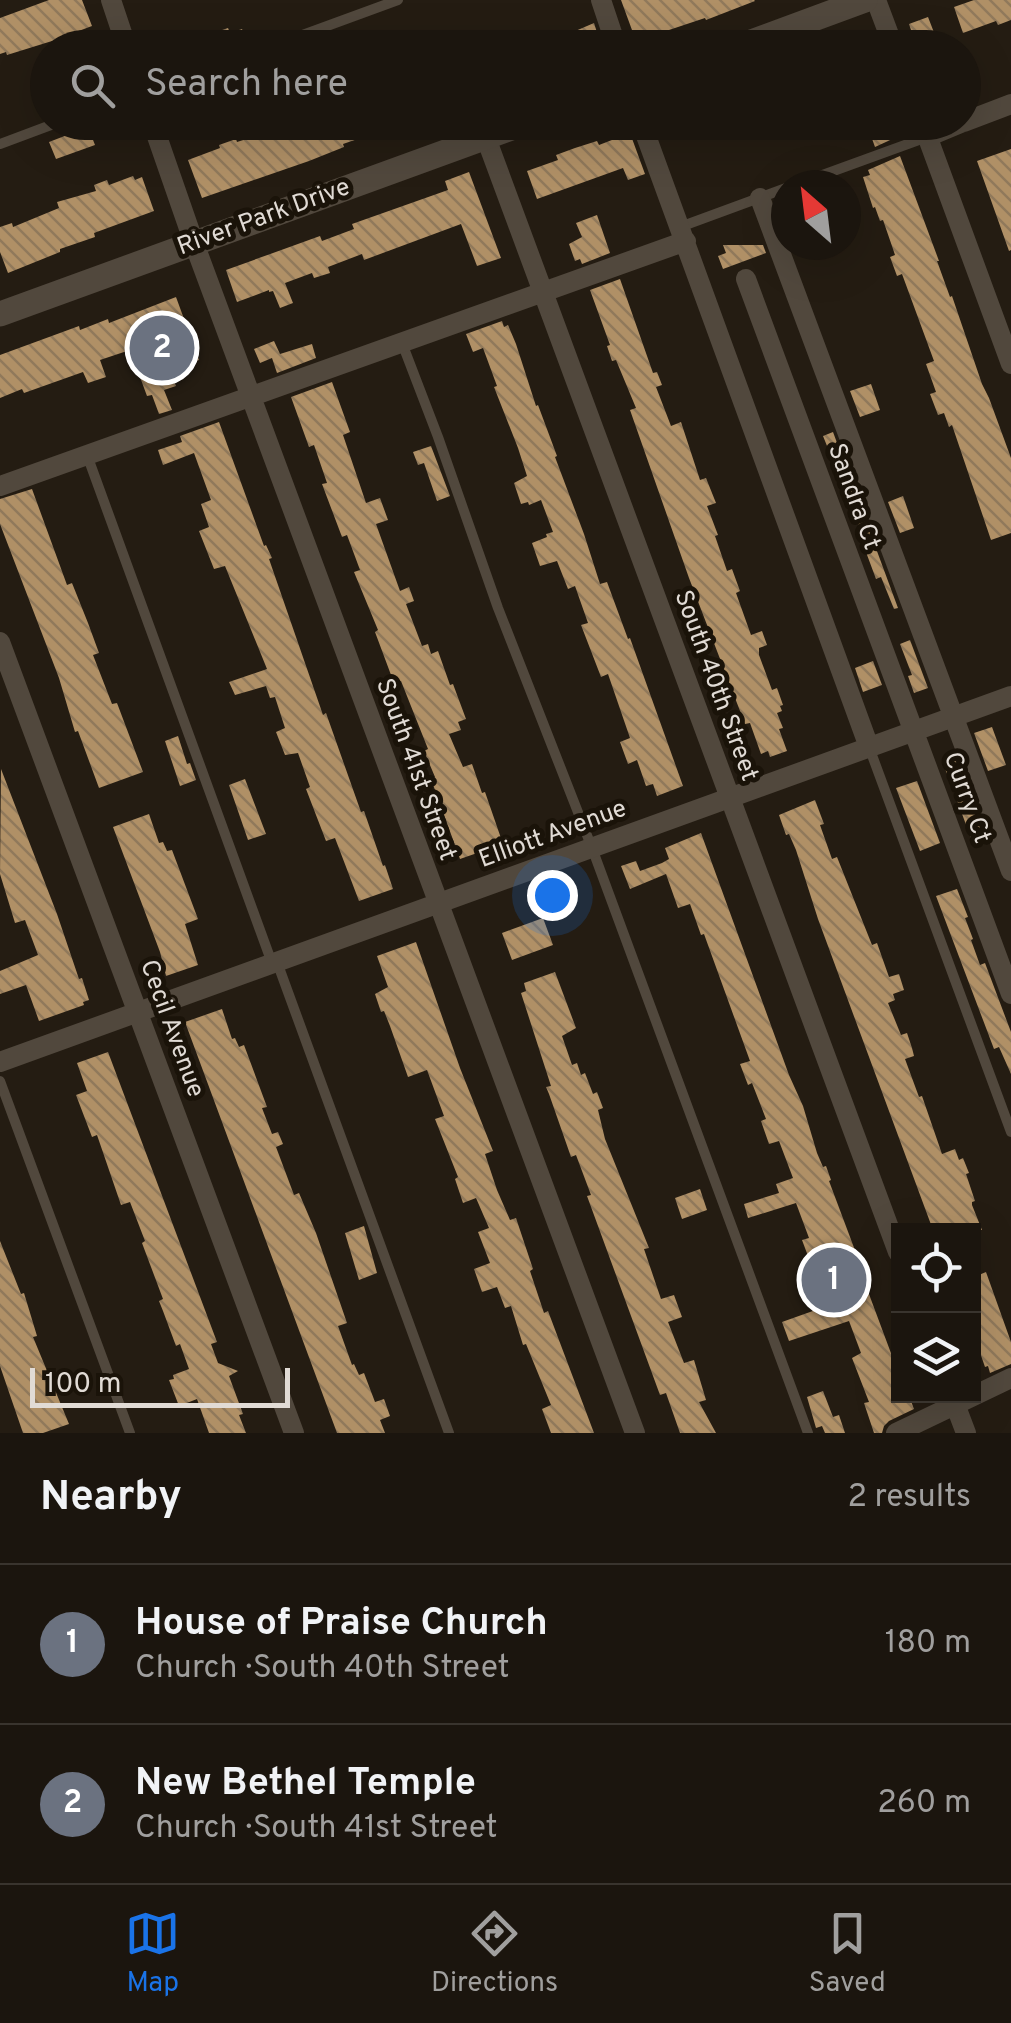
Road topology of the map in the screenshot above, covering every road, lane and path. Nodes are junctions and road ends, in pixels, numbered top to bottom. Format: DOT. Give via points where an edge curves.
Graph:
graph roads {
  1 [pos="111,0"];
  2 [pos="398,0"];
  3 [pos="602,0"];
  4 [pos="866,0"];
  5 [pos="876,0"];
  6 [pos="121,30"];
  7 [pos="316,30"];
  8 [pos="611,30"];
  9 [pos="784,30"];
  10 [pos="887,30"];
  11 [pos="1011,104"];
  12 [pos="981,115"];
  13 [pos="30,133"];
  14 [pos="158,140"];
  15 [pos="480,140"];
  16 [pos="487,140"];
  17 [pos="648,140"];
  18 [pos="901,140"];
  19 [pos="928,140"];
  20 [pos="0,144"];
  21 [pos="830,170"];
  22 [pos="771,194"];
  23 [pos="760,198"];
  24 [pos="683,234"];
  25 [pos="194,244"];
  26 [pos="746,279"];
  27 [pos="544,293"];
  28 [pos="0,314"];
  29 [pos="402,343"];
  30 [pos="1011,364"];
  31 [pos="251,397"];
  32 [pos="88,455"];
  33 [pos="0,486"];
  34 [pos="0,642"];
  35 [pos="1011,696"];
  36 [pos="954,717"];
  37 [pos="914,732"];
  38 [pos="869,747"];
  39 [pos="730,798"];
  40 [pos="592,848"];
  41 [pos="1011,871"];
  42 [pos="438,903"];
  43 [pos="274,963"];
  44 [pos="1011,994"];
  45 [pos="138,1013"];
  46 [pos="0,1062"];
  47 [pos="0,1081"];
  48 [pos="1011,1132"];
  49 [pos="891,1233"];
  50 [pos="1011,1378"];
  51 [pos="981,1390"];
  52 [pos="949,1403"];
  53 [pos="955,1403"];
  54 [pos="130,1433"];
  55 [pos="294,1433"];
  56 [pos="448,1433"];
  57 [pos="635,1433"];
  58 [pos="808,1433"];
  59 [pos="896,1433"];
  60 [pos="966,1433"];
  1 -- 6 [label="street"];
  2 -- 7 [label="lane"];
  3 -- 8 [label="street"];
  4 -- 9 [label="street"];
  5 -- 10 [label="street"];
  11 -- 12 [label="street"];
  13 -- 20 [label="lane"];
  14 -- 25 [label="street, South 41st Street"];
  15 -- 25 [label="street, River Park Drive"];
  16 -- 27 [label="street, South 40th Street"];
  17 -- 24 [label="street"];
  18 -- 21 [label="lane"];
  19 -- 30 [label="street"];
  22 -- 23 [label="lane"];
  23 -- 24 [label="lane"];
  23 -- 36 [label="street"];
  24 -- 27 [label="street"];
  24 -- 38 [label="street"];
  25 -- 28 [label="street, River Park Drive"];
  25 -- 31 [label="street, South 41st Street"];
  26 -- 37 [label="street, Sandra Ct"];
  27 -- 29 [label="street"];
  27 -- 39 [label="street, South 40th Street"];
  29 -- 31 [label="street"];
  29 -- 40 [label="lane"];
  31 -- 32 [label="street"];
  31 -- 42 [label="street, South 41st Street"];
  32 -- 33 [label="street"];
  32 -- 43 [label="lane"];
  34 -- 45 [label="street, Cecil Avenue"];
  35 -- 36 [label="street, Elliott Avenue"];
  36 -- 37 [label="street, Elliott Avenue"];
  36 -- 41 [label="street"];
  37 -- 38 [label="street, Elliott Avenue"];
  37 -- 44 [label="street, Curry Ct"];
  38 -- 39 [label="street, Elliott Avenue"];
  38 -- 48 [label="lane"];
  39 -- 40 [label="street, Elliott Avenue"];
  39 -- 49 [label="street, South 40th Street"];
  40 -- 42 [label="street, Elliott Avenue"];
  40 -- 58 [label="lane"];
  42 -- 43 [label="street, Elliott Avenue"];
  42 -- 57 [label="street, South 41st Street"];
  43 -- 45 [label="street, Elliott Avenue"];
  43 -- 56 [label="lane"];
  45 -- 46 [label="street, Elliott Avenue"];
  45 -- 55 [label="street, Cecil Avenue"];
  47 -- 54 [label="lane"];
  50 -- 51 [label="street"];
  52 -- 59 [label="street"];
  53 -- 60 [label="street"];
}
